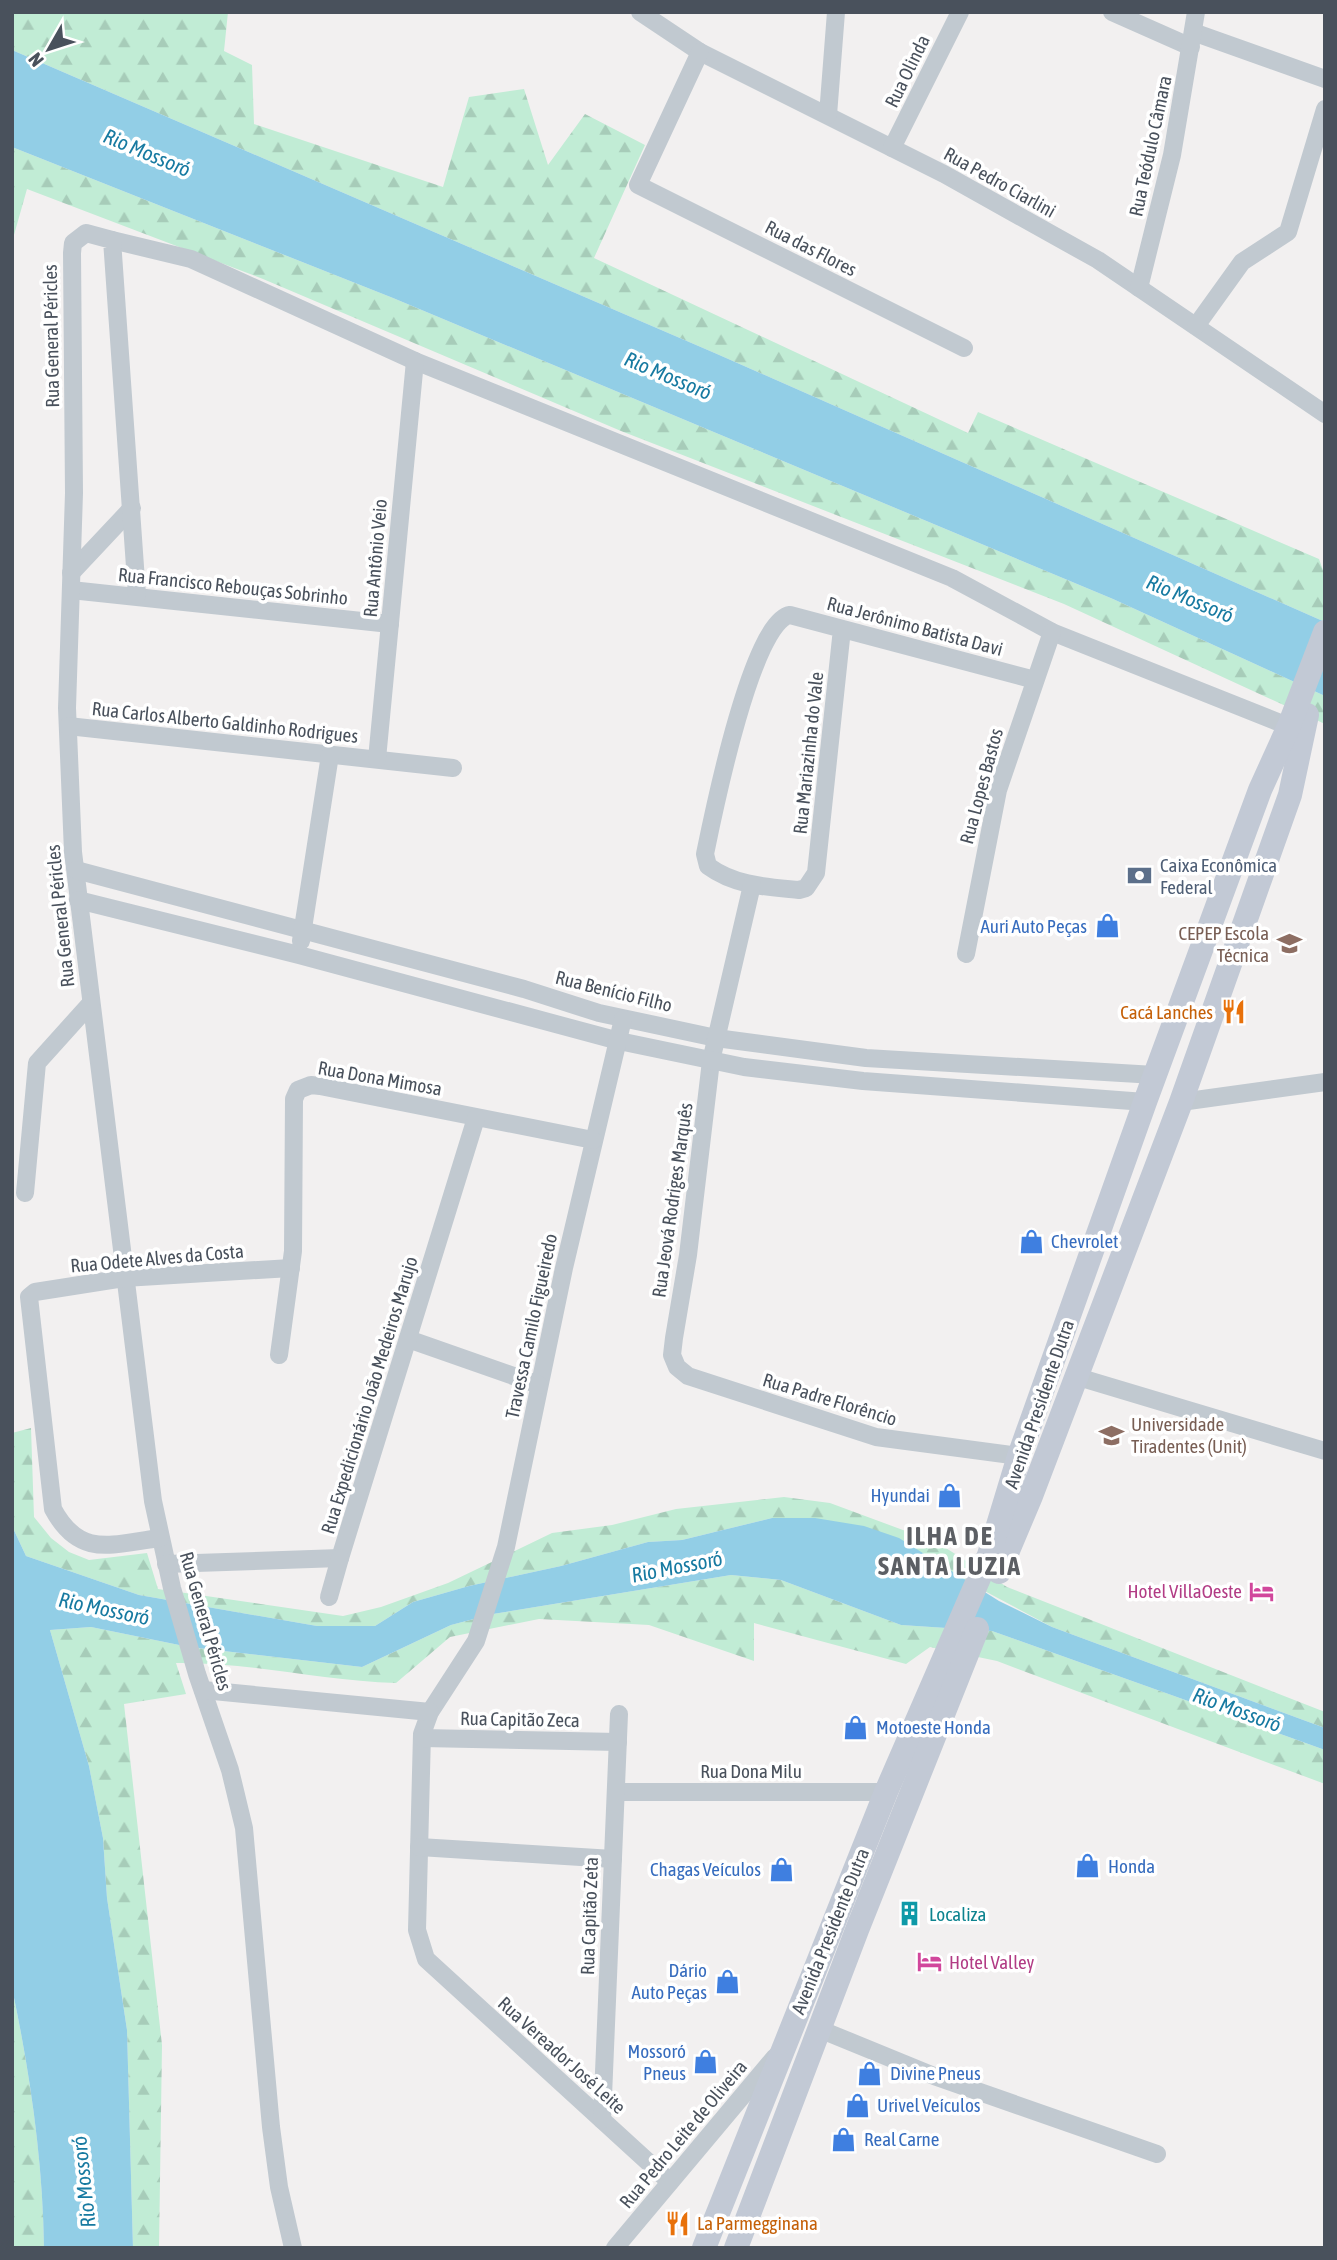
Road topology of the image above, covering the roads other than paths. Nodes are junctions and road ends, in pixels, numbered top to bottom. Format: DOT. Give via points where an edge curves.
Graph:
graph roads {
  1 [pos="640,12"];
  2 [pos="836,12"];
  3 [pos="960,12"];
  4 [pos="1112,12"];
  5 [pos="1196,12"];
  6 [pos="1192,39"];
  7 [pos="701,52"];
  8 [pos="1325,79"];
  9 [pos="1325,109"];
  10 [pos="828,115"];
  11 [pos="892,148"];
  12 [pos="112,240"];
  13 [pos="1139,288"];
  14 [pos="1196,326"];
  15 [pos="964,348"];
  16 [pos="415,361"];
  17 [pos="1325,414"];
  18 [pos="132,508"];
  19 [pos="71,582"];
  20 [pos="138,596"];
  21 [pos="390,624"];
  22 [pos="842,629"];
  23 [pos="1052,632"];
  24 [pos="1325,632"];
  25 [pos="1325,666"];
  26 [pos="1035,680"];
  27 [pos="1298,723"];
  28 [pos="68,726"];
  29 [pos="330,755"];
  30 [pos="377,759"];
  31 [pos="453,768"];
  32 [pos="76,870"];
  33 [pos="752,885"];
  34 [pos="78,900"];
  35 [pos="302,930"];
  36 [pos="299,954"];
  37 [pos="966,954"];
  38 [pos="91,1003"];
  39 [pos="624,1019"];
  40 [pos="716,1038"];
  41 [pos="619,1041"];
  42 [pos="836,1055"];
  43 [pos="711,1061"];
  44 [pos="1014,1068"];
  45 [pos="1155,1075"];
  46 [pos="834,1078"];
  47 [pos="1325,1082"];
  48 [pos="1012,1092"];
  49 [pos="1145,1101"];
  50 [pos="1181,1102"];
  51 [pos="476,1118"];
  52 [pos="593,1140"];
  53 [pos="25,1193"];
  54 [pos="1097,1238"];
  55 [pos="1124,1250"];
  56 [pos="291,1268"];
  57 [pos="124,1278"];
  58 [pos="408,1339"];
  59 [pos="279,1354"];
  60 [pos="677,1367"];
  61 [pos="1077,1377"];
  62 [pos="539,1385"];
  63 [pos="1325,1451"];
  64 [pos="1019,1456"];
  65 [pos="160,1538"];
  66 [pos="340,1558"];
  67 [pos="996,1559"];
  68 [pos="166,1564"];
  69 [pos="329,1597"];
  70 [pos="957,1656"];
  71 [pos="200,1682"];
  72 [pos="430,1712"];
  73 [pos="619,1714"];
  74 [pos="422,1738"];
  75 [pos="618,1741"];
  76 [pos="616,1792"];
  77 [pos="886,1792"];
  78 [pos="419,1847"];
  79 [pos="613,1859"];
  80 [pos="834,1919"];
  81 [pos="857,1930"];
  82 [pos="426,1959"];
  83 [pos="819,2029"];
  84 [pos="783,2047"];
  85 [pos="602,2120"];
  86 [pos="1157,2154"];
  87 [pos="670,2182"];
  88 [pos="293,2248"];
  89 [pos="615,2248"];
  90 [pos="704,2248"];
  91 [pos="736,2248"];
  1 -- 7 [label="street, Rua Pedro Ciarlini"];
  2 -- 10 [label="street"];
  3 -- 11 [label="street, Rua Olinda"];
  4 -- 6 [label="street"];
  5 -- 6 [label="street, Rua Teódulo Câmara"];
  6 -- 8 [label="street"];
  6 -- 13 [label="street, Rua Teódulo Câmara" via="1172,155"];
  7 -- 10 [label="street, Rua Pedro Ciarlini"];
  7 -- 15 [label="street, Rua das Flores" via="638,185"];
  9 -- 14 [label="street" via="1288,232 1242,262"];
  10 -- 11 [label="street, Rua Pedro Ciarlini"];
  11 -- 13 [label="street, Rua Pedro Ciarlini" via="1098,260"];
  12 -- 16 [label="street" via="191,259"];
  12 -- 18 [label="street"];
  12 -- 19 [label="street, Rua General Péricles" via="86,233 73,243"];
  13 -- 14 [label="street, Rua Pedro Ciarlini"];
  14 -- 17 [label="street, Rua Pedro Ciarlini"];
  16 -- 21 [label="street, Rua Antônio Veio"];
  16 -- 23 [label="street" via="952,578"];
  18 -- 19 [label="street"];
  18 -- 20 [label="street"];
  19 -- 20 [label="street, Rua Francisco Rebouças Sobrinho"];
  19 -- 28 [label="street, Rua General Péricles"];
  20 -- 21 [label="street, Rua Francisco Rebouças Sobrinho"];
  21 -- 30 [label="street, Rua Antônio Veio"];
  22 -- 26 [label="street, Rua Jerônimo Batista Davi"];
  22 -- 33 [label="street, Rua Mariazinha do Vale" via="816,873 799,890"];
  22 -- 33 [label="street, Rua Jerônimo Batista Davi" via="784,616 769,633 731,737 705,854 708,866 716,872"];
  23 -- 26 [label="street, Rua Lopes Bastos"];
  23 -- 27 [label="street"];
  24 -- 27 [label="main road, Avenida Presidente Dutra"];
  25 -- 27 [label="main road, Avenida Presidente Dutra"];
  26 -- 37 [label="street, Rua Lopes Bastos" via="998,790"];
  27 -- 45 [label="main road, Avenida Presidente Dutra" via="1260,790"];
  27 -- 50 [label="main road, Avenida Presidente Dutra" via="1290,794"];
  28 -- 29 [label="street, Rua Carlos Alberto Galdinho Rodrigues"];
  28 -- 32 [label="street, Rua General Péricles"];
  29 -- 30 [label="street, Rua Carlos Alberto Galdinho Rodrigues"];
  29 -- 35 [label="street"];
  30 -- 31 [label="street, Rua Carlos Alberto Galdinho Rodrigues"];
  32 -- 34 [label="street, Rua General Péricles"];
  32 -- 35 [label="street, Rua Benício Filho"];
  33 -- 40 [label="street, Rua Jeová Rodriges Marquês"];
  34 -- 36 [label="street"];
  34 -- 38 [label="street, Rua General Péricles"];
  35 -- 36 [label="street"];
  35 -- 39 [label="street, Rua Benício Filho"];
  36 -- 41 [label="street"];
  38 -- 53 [label="street, Rua General Péricles" via="37,1063"];
  38 -- 57 [label="street, Rua General Péricles"];
  39 -- 40 [label="street, Rua Benício Filho"];
  39 -- 41 [label="street, Travessa Camilo Figueiredo"];
  40 -- 42 [label="street, Rua Benício Filho"];
  40 -- 43 [label="street, Rua Jeová Rodriges Marquês"];
  41 -- 43 [label="street"];
  41 -- 52 [label="street, Travessa Camilo Figueiredo"];
  42 -- 44 [label="street, Rua Benício Filho"];
  42 -- 46 [label="street"];
  43 -- 46 [label="street"];
  43 -- 60 [label="street, Rua Jeová Rodriges Marquês" via="674,1338"];
  44 -- 45 [label="street, Rua Benício Filho"];
  44 -- 48 [label="street"];
  45 -- 49 [label="main road, Avenida Presidente Dutra"];
  46 -- 48 [label="street"];
  47 -- 50 [label="street"];
  48 -- 49 [label="street"];
  49 -- 54 [label="main road, Avenida Presidente Dutra"];
  50 -- 55 [label="main road, Avenida Presidente Dutra"];
  51 -- 52 [label="street, Rua Dona Mimosa"];
  51 -- 56 [label="street, Rua Dona Mimosa" via="311,1084 298,1090 294,1099"];
  51 -- 58 [label="street, Rua Expedicionário João Medeiros Marujo"];
  52 -- 62 [label="street, Travessa Camilo Figueiredo"];
  54 -- 55 [label="main road"];
  54 -- 64 [label="main road, Avenida Presidente Dutra"];
  55 -- 61 [label="main road, Avenida Presidente Dutra"];
  56 -- 57 [label="street, Rua Odete Alves da Costa"];
  56 -- 59 [label="street, Rua Dona Mimosa"];
  57 -- 65 [label="street, Rua General Péricles"];
  57 -- 65 [label="street, Rua Odete Alves da Costa" via="35,1292 29,1297 52,1509 72,1535 88,1545"];
  58 -- 62 [label="street"];
  58 -- 66 [label="street, Rua Expedicionário João Medeiros Marujo"];
  60 -- 64 [label="street, Rua Padre Florêncio" via="688,1376 857,1433"];
  61 -- 63 [label="street"];
  61 -- 67 [label="main road, Avenida Presidente Dutra"];
  62 -- 72 [label="street, Travessa Camilo Figueiredo" via="506,1547 476,1641"];
  64 -- 67 [label="main road, Avenida Presidente Dutra"];
  65 -- 68 [label="street, Rua General Péricles"];
  66 -- 68 [label="street, Rua Expedicionário João Medeiros Marujo"];
  66 -- 69 [label="street"];
  67 -- 70 [label="main road, Avenida Presidente Dutra"];
  68 -- 71 [label="street, Rua General Péricles"];
  70 -- 77 [label="main road, Avenida Presidente Dutra"];
  70 -- 81 [label="main road, Avenida Presidente Dutra"];
  71 -- 72 [label="street"];
  71 -- 88 [label="street, Rua General Péricles" via="244,1828 271,2127"];
  72 -- 74 [label="street, Travessa Camilo Figueiredo"];
  73 -- 75 [label="street, Rua Capitão Zeta"];
  74 -- 75 [label="street, Rua Capitão Zeca"];
  74 -- 78 [label="street, Travessa Camilo Figueiredo"];
  75 -- 76 [label="street, Rua Capitão Zeta"];
  76 -- 77 [label="street, Rua Dona Milu"];
  76 -- 79 [label="street, Rua Capitão Zeta"];
  77 -- 80 [label="main road, Avenida Presidente Dutra"];
  78 -- 79 [label="street"];
  78 -- 82 [label="street, Travessa Camilo Figueiredo" via="417,1930"];
  79 -- 85 [label="street, Rua Capitão Zeta"];
  80 -- 81 [label="main road"];
  80 -- 84 [label="main road, Avenida Presidente Dutra"];
  81 -- 83 [label="main road, Avenida Presidente Dutra"];
  82 -- 85 [label="street, Rua Vereador José Leite"];
  83 -- 86 [label="street" via="934,2076"];
  83 -- 91 [label="main road, Avenida Presidente Dutra"];
  84 -- 87 [label="street, Rua Pedro Leite de Oliveira"];
  84 -- 90 [label="main road, Avenida Presidente Dutra"];
  85 -- 87 [label="street, Rua Vereador José Leite"];
  87 -- 89 [label="street, Rua Pedro Leite de Oliveira"];
}
